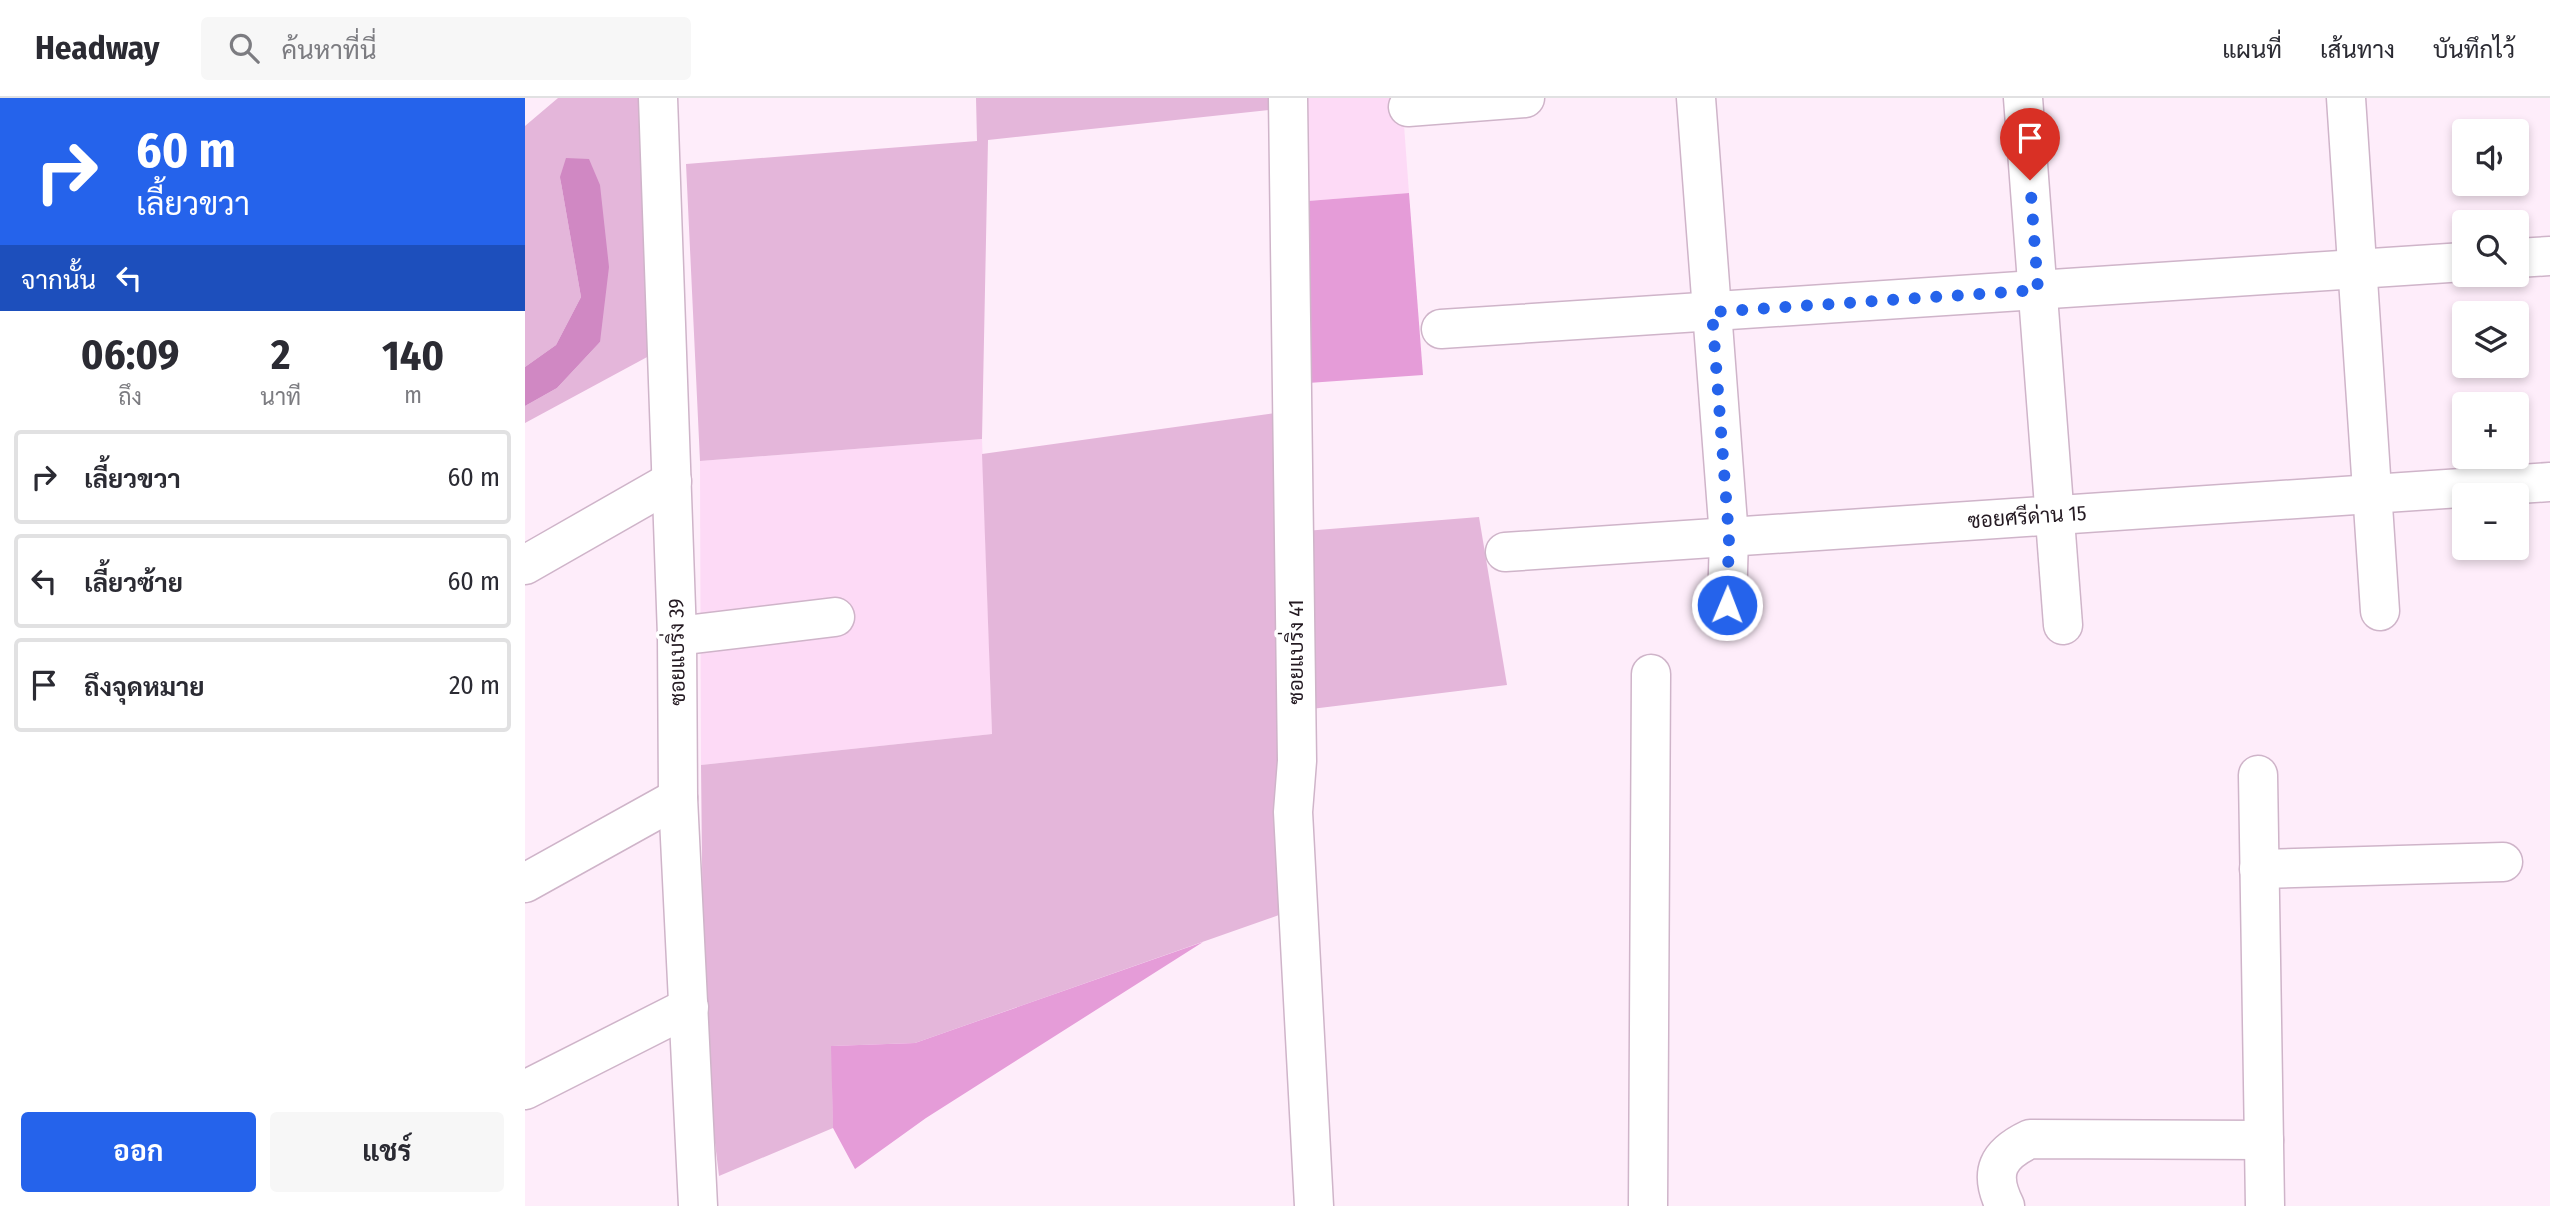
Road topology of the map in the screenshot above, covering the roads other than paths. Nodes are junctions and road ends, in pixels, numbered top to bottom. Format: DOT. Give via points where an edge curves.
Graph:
graph roads {
  1 [pos="658,98"];
  2 [pos="1288,98"];
  3 [pos="1525,98"];
  4 [pos="1696,98"];
  5 [pos="2023,98"];
  6 [pos="2346,98"];
  7 [pos="1408,107"];
  8 [pos="2550,256"];
  9 [pos="2529,257"];
  10 [pos="2452,263"];
  11 [pos="2358,269"];
  12 [pos="2038,290"];
  13 [pos="1712,312"];
  14 [pos="1441,330"];
  15 [pos="672,481"];
  16 [pos="2550,482"];
  17 [pos="2373,494"];
  18 [pos="2055,515"];
  19 [pos="1729,537"];
  20 [pos="1504,552"];
  21 [pos="525,565"];
  22 [pos="1727,605"];
  23 [pos="2380,611"];
  24 [pos="835,617"];
  25 [pos="2063,625"];
  26 [pos="677,636"];
  27 [pos="1651,674"];
  28 [pos="2258,775"];
  29 [pos="678,798"];
  30 [pos="2503,862"];
  31 [pos="2259,869"];
  32 [pos="525,883"];
  33 [pos="689,1007"];
  34 [pos="525,1090"];
  35 [pos="2264,1140"];
  36 [pos="698,1206"];
  37 [pos="1314,1206"];
  38 [pos="1648,1206"];
  39 [pos="2005,1206"];
  40 [pos="2265,1206"];
  1 -- 15 [label="street, ซอยแบริ่ง 39"];
  2 -- 37 [label="street, ซอยแบริ่ง 41" via="1297,706 1293,812"];
  3 -- 7 [label="street"];
  4 -- 13 [label="street"];
  5 -- 12 [label="street"];
  6 -- 11 [label="street"];
  8 -- 9 [label="street"];
  10 -- 11 [label="street"];
  11 -- 12 [label="street"];
  11 -- 17 [label="street"];
  12 -- 13 [label="street"];
  12 -- 18 [label="street"];
  13 -- 14 [label="street"];
  13 -- 19 [label="street"];
  15 -- 21 [label="street"];
  15 -- 26 [label="street, ซอยแบริ่ง 39"];
  16 -- 17 [label="street, ซอยศรีด่าน 15"];
  17 -- 18 [label="street, ซอยศรีด่าน 15"];
  17 -- 23 [label="street"];
  18 -- 19 [label="street, ซอยศรีด่าน 15"];
  18 -- 25 [label="street"];
  19 -- 20 [label="street, ซอยศรีด่าน 15"];
  19 -- 22 [label="street"];
  24 -- 26 [label="street"];
  26 -- 29 [label="street, ซอยแบริ่ง 39"];
  27 -- 38 [label="street"];
  28 -- 31 [label="street"];
  29 -- 32 [label="street"];
  29 -- 33 [label="street, ซอยแบริ่ง 39"];
  30 -- 31 [label="street"];
  31 -- 35 [label="street"];
  33 -- 34 [label="street"];
  33 -- 36 [label="street, ซอยแบริ่ง 39"];
  35 -- 39 [label="street" via="2030,1139 2008,1149 1999,1162 1997,1187"];
  35 -- 40 [label="street"];
}
